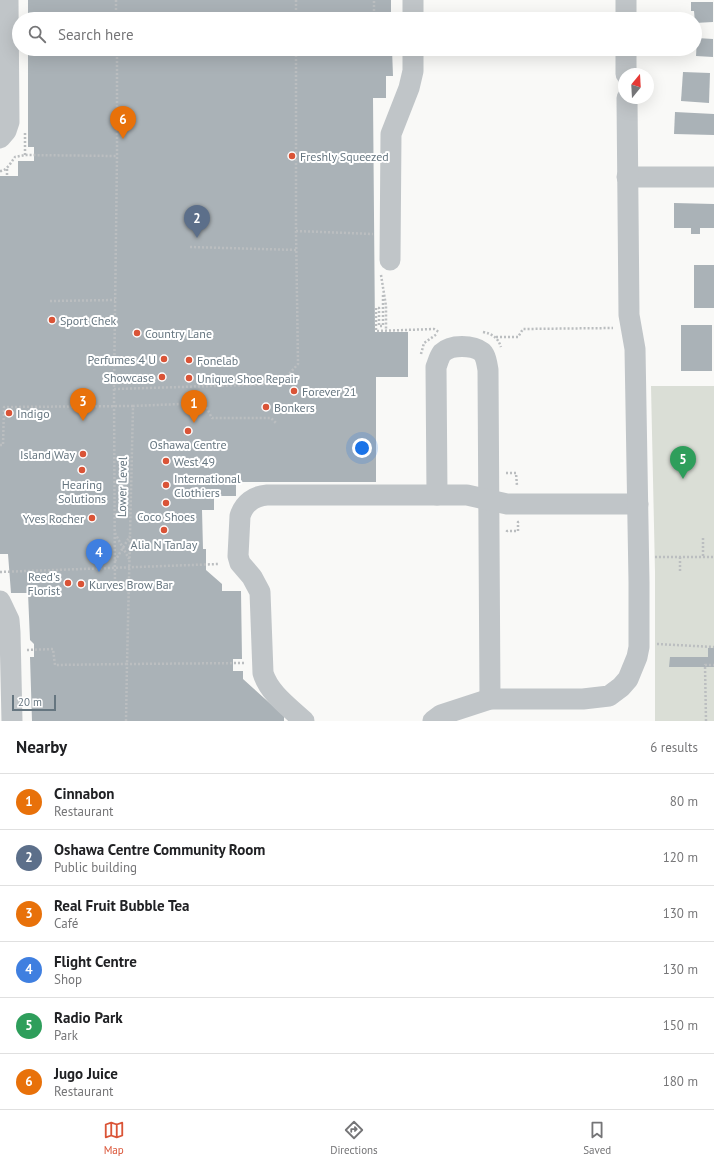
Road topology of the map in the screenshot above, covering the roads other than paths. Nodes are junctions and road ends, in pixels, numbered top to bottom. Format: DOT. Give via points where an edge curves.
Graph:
graph roads {
  1 [pos="8,0"];
  2 [pos="413,0"];
  3 [pos="626,0"];
  4 [pos="413,12"];
  5 [pos="626,12"];
  6 [pos="413,56"];
  7 [pos="626,56"];
  8 [pos="626,68"];
  9 [pos="627,104"];
  10 [pos="0,138"];
  11 [pos="627,177"];
  12 [pos="714,177"];
  13 [pos="390,260"];
  14 [pos="437,495"];
  15 [pos="488,500"];
  16 [pos="638,504"];
  17 [pos="0,601"];
  18 [pos="490,699"];
  19 [pos="12,721"];
  20 [pos="304,721"];
  21 [pos="433,721"];
  1 -- 10 [label="street" via="9,122"];
  2 -- 4 [label="street"];
  3 -- 5 [label="street"];
  6 -- 13 [label="street" via="409,88 391,134"];
  7 -- 8 [label="street"];
  9 -- 11 [label="street"];
  11 -- 12 [label="street"];
  11 -- 16 [label="street" via="629,316 636,349"];
  14 -- 15 [label="street" via="467,495"];
  14 -- 15 [label="street" via="436,367 443,352 462,346 482,352 487,361"];
  14 -- 20 [label="street" via="267,495 252,499 242,510 238,556 260,592 264,677 270,688"];
  15 -- 16 [label="street" via="508,504"];
  15 -- 18 [label="street"];
  16 -- 18 [label="street" via="639,647 628,679 614,693 598,698"];
  17 -- 19 [label="street" via="9,620"];
  18 -- 21 [label="street" via="441,715"];
}
